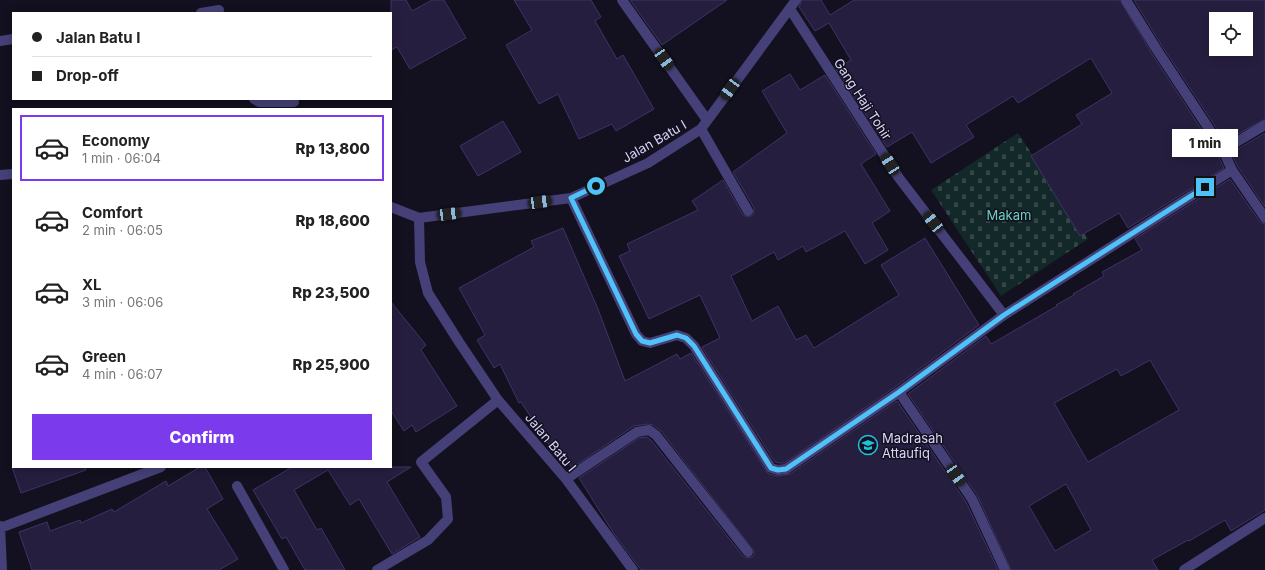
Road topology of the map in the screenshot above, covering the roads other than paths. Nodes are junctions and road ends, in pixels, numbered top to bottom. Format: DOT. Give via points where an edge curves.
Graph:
graph roads {
  1 [pos="216,0"];
  2 [pos="622,0"];
  3 [pos="796,0"];
  4 [pos="1126,0"];
  5 [pos="790,9"];
  6 [pos="220,12"];
  7 [pos="12,39"];
  8 [pos="0,41"];
  9 [pos="256,100"];
  10 [pos="295,103"];
  11 [pos="707,120"];
  12 [pos="1265,125"];
  13 [pos="701,129"];
  14 [pos="1223,150"];
  15 [pos="1232,170"];
  16 [pos="12,174"];
  17 [pos="0,175"];
  18 [pos="571,198"];
  19 [pos="392,207"];
  20 [pos="748,211"];
  21 [pos="419,218"];
  22 [pos="1265,218"];
  23 [pos="1004,315"];
  24 [pos="899,392"];
  25 [pos="498,400"];
  26 [pos="158,468"];
  27 [pos="566,479"];
  28 [pos="237,486"];
  29 [pos="1265,518"];
  30 [pos="0,527"];
  31 [pos="748,552"];
  32 [pos="1186,569"];
  33 [pos="2,570"];
  34 [pos="284,570"];
  35 [pos="377,570"];
  36 [pos="633,570"];
  37 [pos="1005,570"];
  1 -- 6 [label="street"];
  2 -- 11 [label="street"];
  3 -- 5 [label="street, Jalan Batu I"];
  4 -- 14 [label="street"];
  5 -- 11 [label="street, Jalan Batu I"];
  5 -- 23 [label="street, Gang Haji Tohir" via="899,178"];
  7 -- 8 [label="street"];
  9 -- 10 [label="street"];
  11 -- 13 [label="street, Jalan Batu I"];
  12 -- 14 [label="street"];
  13 -- 18 [label="street, Jalan Batu I" via="648,163"];
  13 -- 20 [label="street"];
  14 -- 15 [label="street"];
  15 -- 22 [label="street"];
  15 -- 23 [label="street"];
  16 -- 17 [label="street"];
  18 -- 21 [label="street, Jalan Batu I"];
  18 -- 24 [label="street" via="636,334 642,341 650,343 677,335 686,338 694,346 771,468 786,469"];
  19 -- 21 [label="street, Jalan Batu I"];
  21 -- 25 [label="street, Jalan Batu I" via="420,262 428,293"];
  23 -- 24 [label="street"];
  24 -- 37 [label="street" via="972,499"];
  25 -- 27 [label="street, Jalan Batu I"];
  25 -- 35 [label="street" via="421,462 446,497 448,520 428,540"];
  26 -- 30 [label="street"];
  27 -- 31 [label="street" via="637,432 649,430 656,435"];
  27 -- 36 [label="street, Jalan Batu I"];
  28 -- 34 [label="street"];
  29 -- 32 [label="street"];
  30 -- 33 [label="street"];
}
